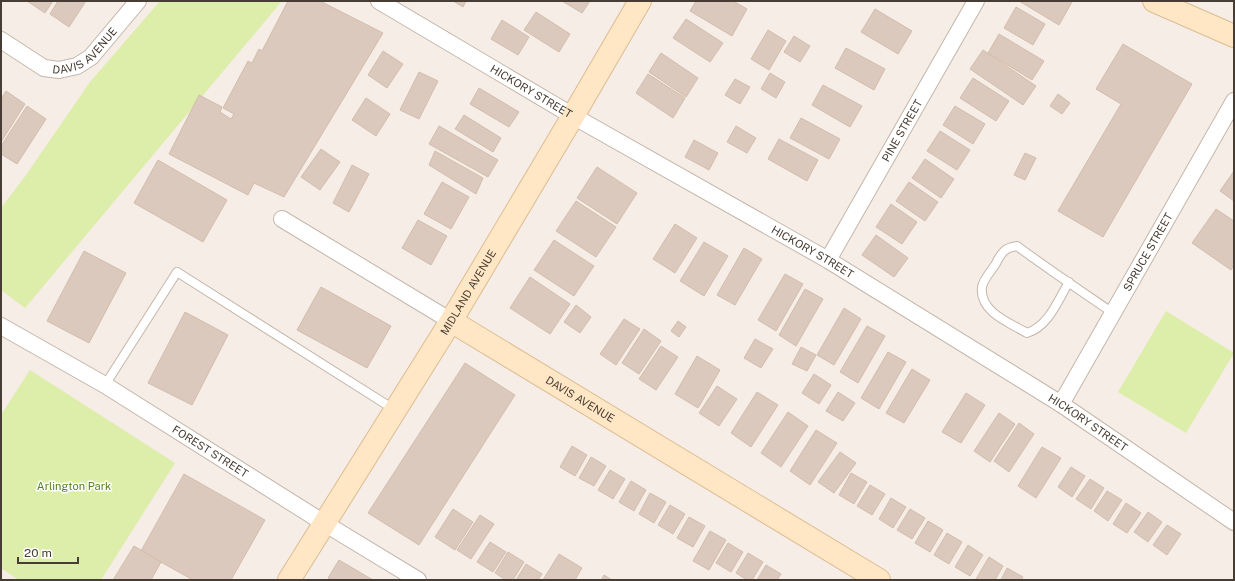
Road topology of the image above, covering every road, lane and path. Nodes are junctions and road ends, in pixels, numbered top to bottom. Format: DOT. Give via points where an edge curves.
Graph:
graph roads {
  1 [pos="138,1"];
  2 [pos="379,1"];
  3 [pos="640,1"];
  4 [pos="976,1"];
  5 [pos="1154,1"];
  6 [pos="1234,36"];
  7 [pos="1,40"];
  8 [pos="1234,101"];
  9 [pos="573,116"];
  10 [pos="282,219"];
  11 [pos="828,260"];
  12 [pos="1069,282"];
  13 [pos="1113,313"];
  14 [pos="451,321"];
  15 [pos="2,329"];
  16 [pos="105,385"];
  17 [pos="1061,404"];
  18 [pos="395,410"];
  19 [pos="1234,522"];
  20 [pos="324,523"];
  21 [pos="289,580"];
  22 [pos="418,580"];
  23 [pos="879,580"];
  1 -- 7 [label="street, DAVIS AVENUE" via="91,57 77,66 59,70 44,68"];
  2 -- 9 [label="street, HICKORY STREET"];
  3 -- 9 [label="street, MIDLAND AVENUE"];
  4 -- 11 [label="street, PINE STREET"];
  5 -- 6 [label="street"];
  8 -- 13 [label="street, SPRUCE STREET"];
  9 -- 11 [label="street, HICKORY STREET"];
  9 -- 14 [label="street, MIDLAND AVENUE"];
  10 -- 14 [label="street, DAVIS AVENUE"];
  11 -- 17 [label="street, HICKORY STREET"];
  12 -- 12 [label="lane" via="1017,246 1002,253 982,285 982,295 993,312 1028,333 1036,330 1051,314"];
  12 -- 13 [label="lane"];
  13 -- 17 [label="street, SPRUCE STREET"];
  14 -- 18 [label="street, MIDLAND AVENUE"];
  14 -- 23 [label="street, DAVIS AVENUE"];
  15 -- 16 [label="street, FOREST STREET"];
  16 -- 18 [label="lane" via="177,272"];
  16 -- 20 [label="street, FOREST STREET"];
  17 -- 19 [label="street, HICKORY STREET"];
  18 -- 20 [label="street, MIDLAND AVENUE"];
  20 -- 21 [label="street, MIDLAND AVENUE"];
  20 -- 22 [label="street, FOREST STREET"];
}
